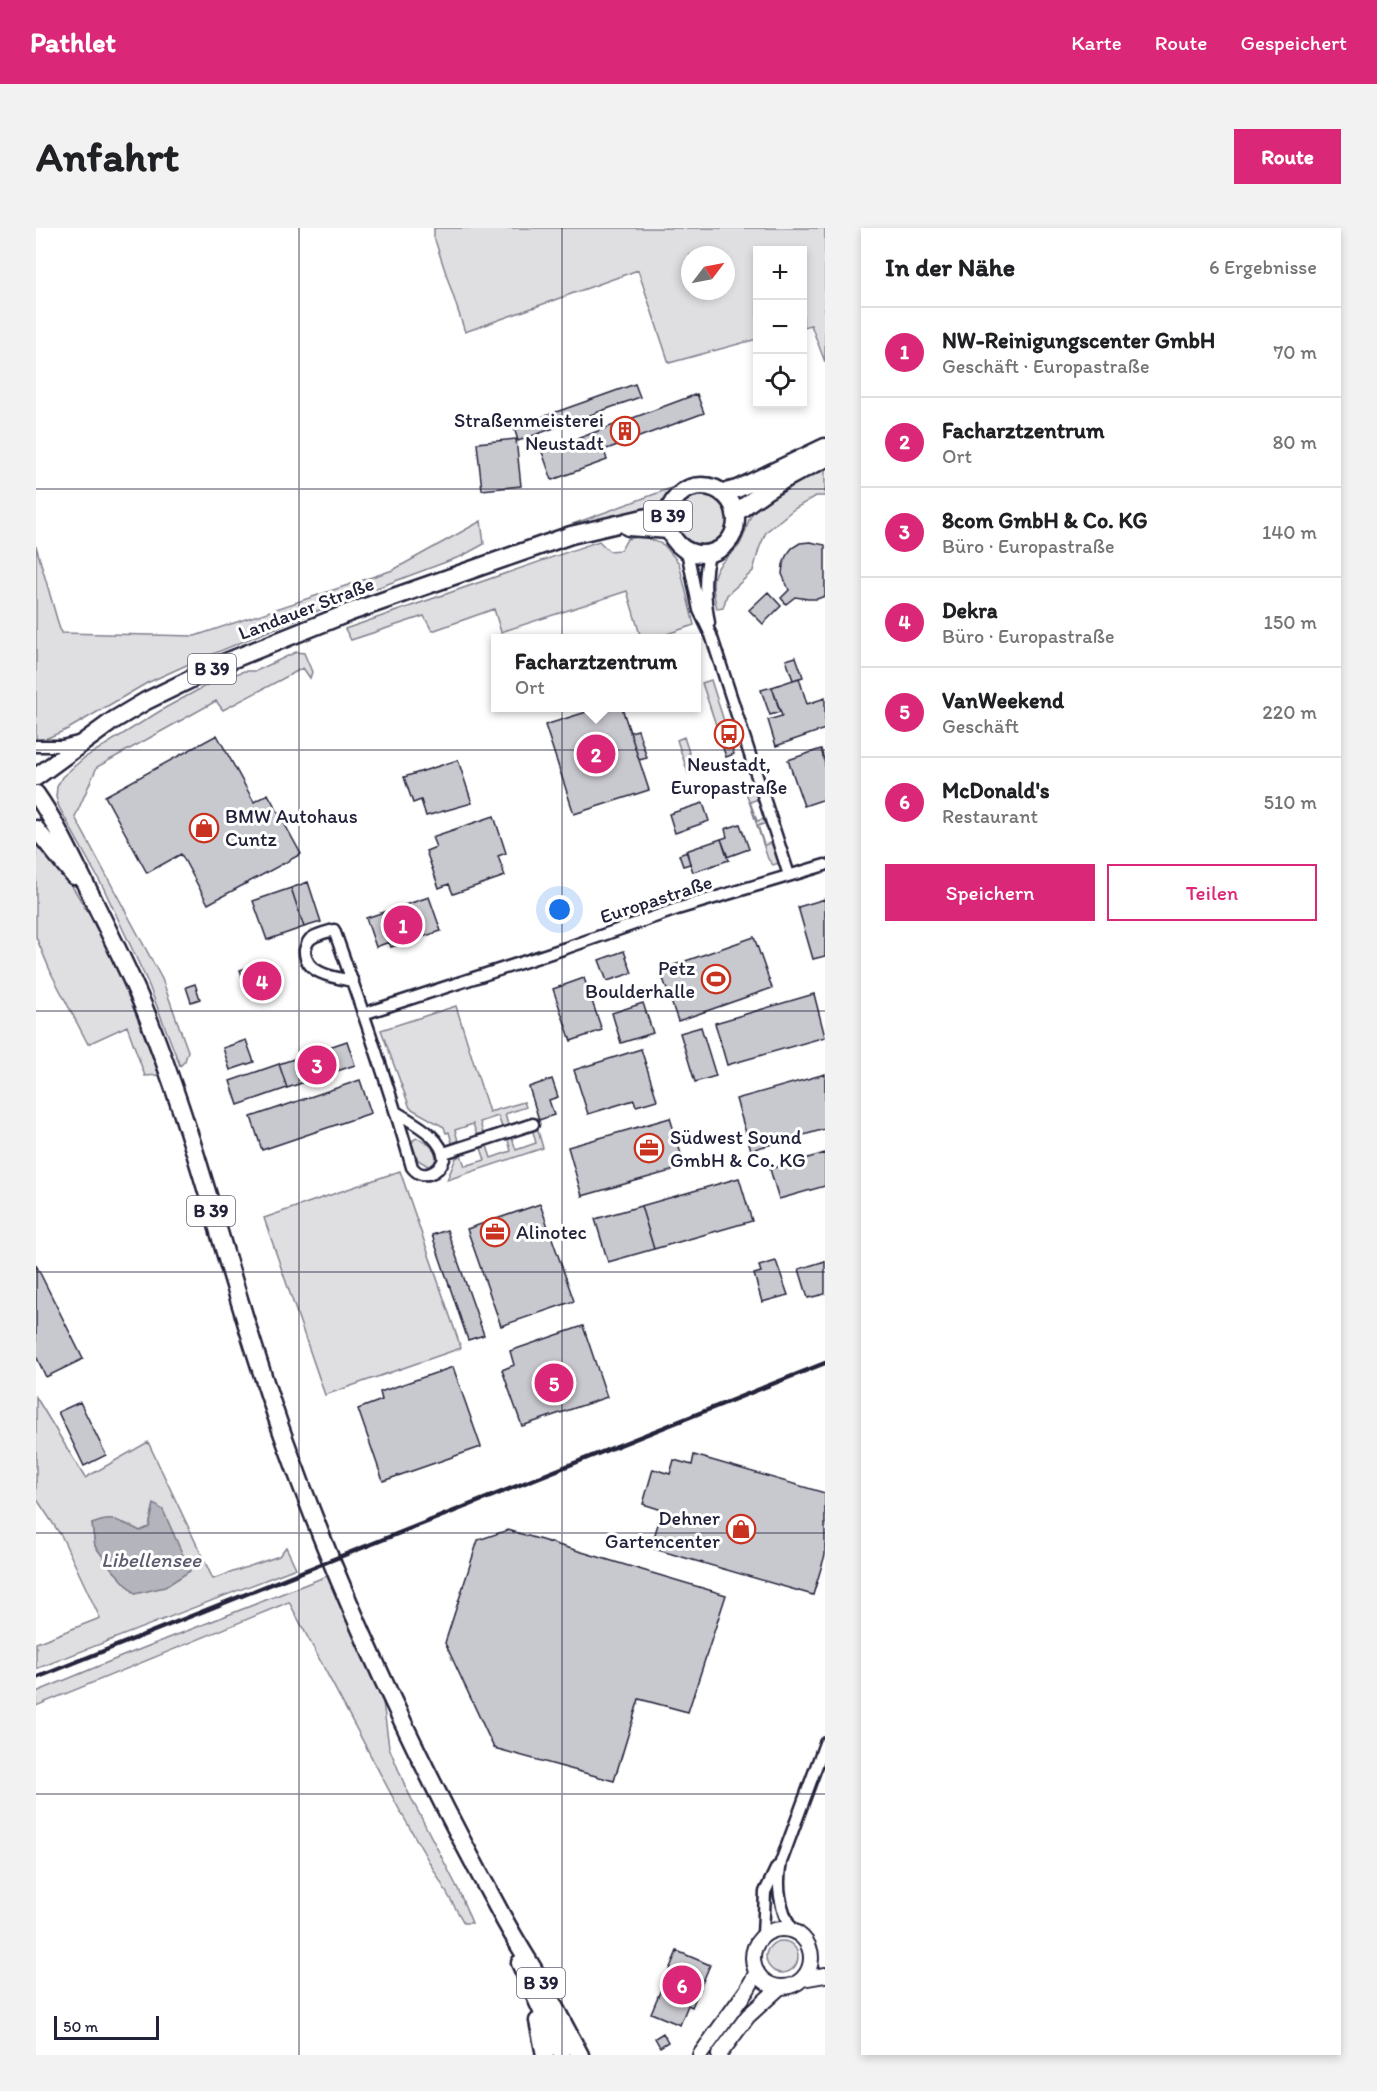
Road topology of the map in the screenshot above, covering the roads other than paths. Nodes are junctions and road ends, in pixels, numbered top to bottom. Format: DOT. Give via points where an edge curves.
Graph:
graph roads {
  1 [pos="825,447"];
  2 [pos="825,459"];
  3 [pos="722,493"];
  4 [pos="669,512"];
  5 [pos="735,514"];
  6 [pos="612,526"];
  7 [pos="669,530"];
  8 [pos="687,550"];
  9 [pos="710,553"];
  10 [pos="711,635"];
  11 [pos="84,740"];
  12 [pos="36,746"];
  13 [pos="36,777"];
  14 [pos="36,794"];
  15 [pos="36,829"];
  16 [pos="825,865"];
  17 [pos="789,875"];
  18 [pos="90,895"];
  19 [pos="353,981"];
  20 [pos="363,1014"];
  21 [pos="396,1112"];
  22 [pos="532,1124"];
  23 [pos="444,1153"];
  24 [pos="825,1743"];
  25 [pos="781,1862"];
  26 [pos="500,1912"];
  27 [pos="792,1931"];
  28 [pos="763,1935"];
  29 [pos="809,1949"];
  30 [pos="825,1956"];
  31 [pos="757,1972"];
  32 [pos="825,1975"];
  33 [pos="802,1979"];
  34 [pos="780,1987"];
  35 [pos="530,1988"];
  36 [pos="545,2055"];
  37 [pos="562,2055"];
  38 [pos="580,2055"];
  39 [pos="700,2055"];
  40 [pos="719,2055"];
  1 -- 3 [label="main road, B 39"];
  2 -- 5 [label="main road" via="779,481"];
  3 -- 4 [label="main road, B 39" via="706,486 689,489 676,498"];
  3 -- 5 [label="main road"];
  4 -- 6 [label="main road, Landauer Straße / B 39"];
  4 -- 7 [label="main road, B 39"];
  5 -- 9 [label="main road, B 39" via="733,534 727,543"];
  6 -- 7 [label="main road, Landauer Straße / B 39"];
  6 -- 11 [label="main road, Landauer Straße / B 39" via="561,538 302,630 185,681"];
  7 -- 8 [label="main road, B 39"];
  8 -- 9 [label="main road, B 39"];
  8 -- 10 [label="street" via="699,610"];
  9 -- 10 [label="street" via="705,578"];
  10 -- 17 [label="street"];
  11 -- 12 [label="street" via="62,746"];
  11 -- 13 [label="main road, Landauer Straße / B 39"];
  14 -- 18 [label="main road, B 39"];
  15 -- 18 [label="main road, B 39"];
  16 -- 17 [label="street, Europastraße"];
  17 -- 20 [label="street, Europastraße"];
  18 -- 26 [label="main road, B 39" via="135,984 171,1079 251,1342 322,1538 409,1735"];
  19 -- 19 [label="street" via="334,930 312,937 305,951 315,970"];
  19 -- 20 [label="street"];
  20 -- 21 [label="street"];
  21 -- 23 [label="street" via="434,1139"];
  21 -- 23 [label="street" via="416,1173 438,1170"];
  22 -- 23 [label="street"];
  24 -- 25 [label="street"];
  25 -- 27 [label="street" via="779,1898"];
  25 -- 28 [label="street" via="765,1892"];
  26 -- 35 [label="main road, B 39"];
  26 -- 38 [label="main road, B 39"];
  27 -- 28 [label="street" via="777,1929"];
  27 -- 29 [label="street" via="800,1935"];
  28 -- 31 [label="street" via="754,1949"];
  29 -- 30 [label="street"];
  29 -- 33 [label="street" via="810,1965"];
  31 -- 34 [label="street" via="767,1983"];
  31 -- 39 [label="street"];
  32 -- 33 [label="street"];
  33 -- 34 [label="street"];
  34 -- 40 [label="street" via="740,2026"];
  35 -- 36 [label="main road, B 39"];
  35 -- 37 [label="main road, B 39"];
}
